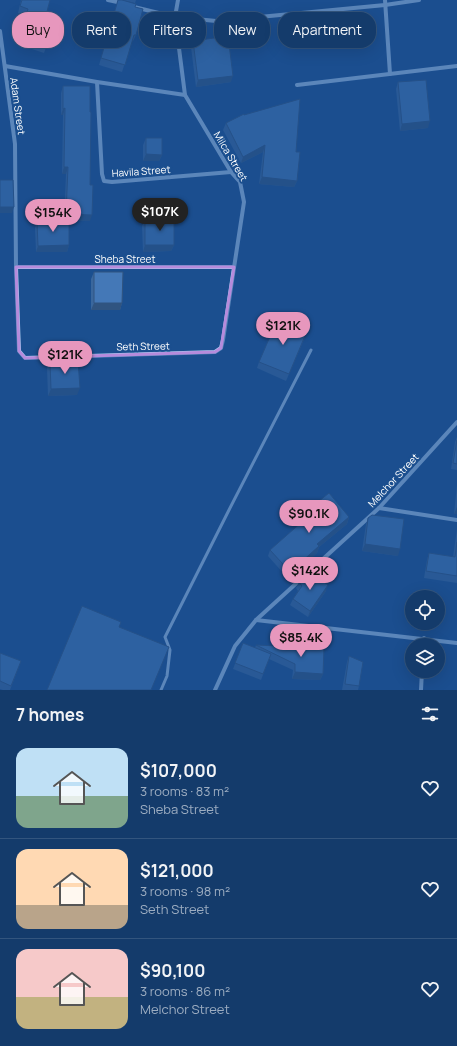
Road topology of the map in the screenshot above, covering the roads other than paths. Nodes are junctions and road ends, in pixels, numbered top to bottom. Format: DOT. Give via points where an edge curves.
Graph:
graph roads {
  1 [pos="108,0"];
  2 [pos="178,0"];
  3 [pos="419,0"];
  4 [pos="385,2"];
  5 [pos="155,12"];
  6 [pos="176,12"];
  7 [pos="206,20"];
  8 [pos="0,31"];
  9 [pos="179,48"];
  10 [pos="5,66"];
  11 [pos="457,66"];
  12 [pos="390,74"];
  13 [pos="97,82"];
  14 [pos="297,85"];
  15 [pos="185,95"];
  16 [pos="231,172"];
  17 [pos="16,267"];
  18 [pos="234,267"];
  19 [pos="221,348"];
  20 [pos="311,350"];
  21 [pos="19,351"];
  22 [pos="457,422"];
  23 [pos="379,508"];
  24 [pos="457,520"];
  25 [pos="256,620"];
  26 [pos="424,638"];
  27 [pos="445,641"];
  28 [pos="457,643"];
  29 [pos="422,678"];
  30 [pos="160,690"];
  31 [pos="215,690"];
  32 [pos="422,690"];
  1 -- 5 [label="street"];
  2 -- 6 [label="street, Milca Street"];
  3 -- 4 [label="street"];
  4 -- 7 [label="street"];
  4 -- 12 [label="street"];
  8 -- 10 [label="street, Adam Street"];
  9 -- 15 [label="street, Milca Street"];
  10 -- 13 [label="street"];
  10 -- 17 [label="street, Adam Street" via="15,144"];
  11 -- 12 [label="street"];
  12 -- 14 [label="street"];
  13 -- 15 [label="street"];
  13 -- 16 [label="street, Havila Street" via="104,181"];
  15 -- 16 [label="street, Milca Street"];
  16 -- 18 [label="street, Milca Street" via="240,182 244,202"];
  17 -- 18 [label="street, Sheba Street"];
  17 -- 21 [label="street, Adam Street"];
  18 -- 19 [label="street, Milca Street"];
  19 -- 21 [label="street, Seth Street" via="215,352 25,358"];
  20 -- 30 [label="lane" via="165,637 170,650 167,676"];
  22 -- 23 [label="street, Melchor Street"];
  23 -- 24 [label="street"];
  23 -- 25 [label="street, Melchor Street"];
  25 -- 26 [label="street"];
  25 -- 31 [label="street, Melchor Street" via="235,646"];
  27 -- 28 [label="street"];
  29 -- 32 [label="street"];
}
